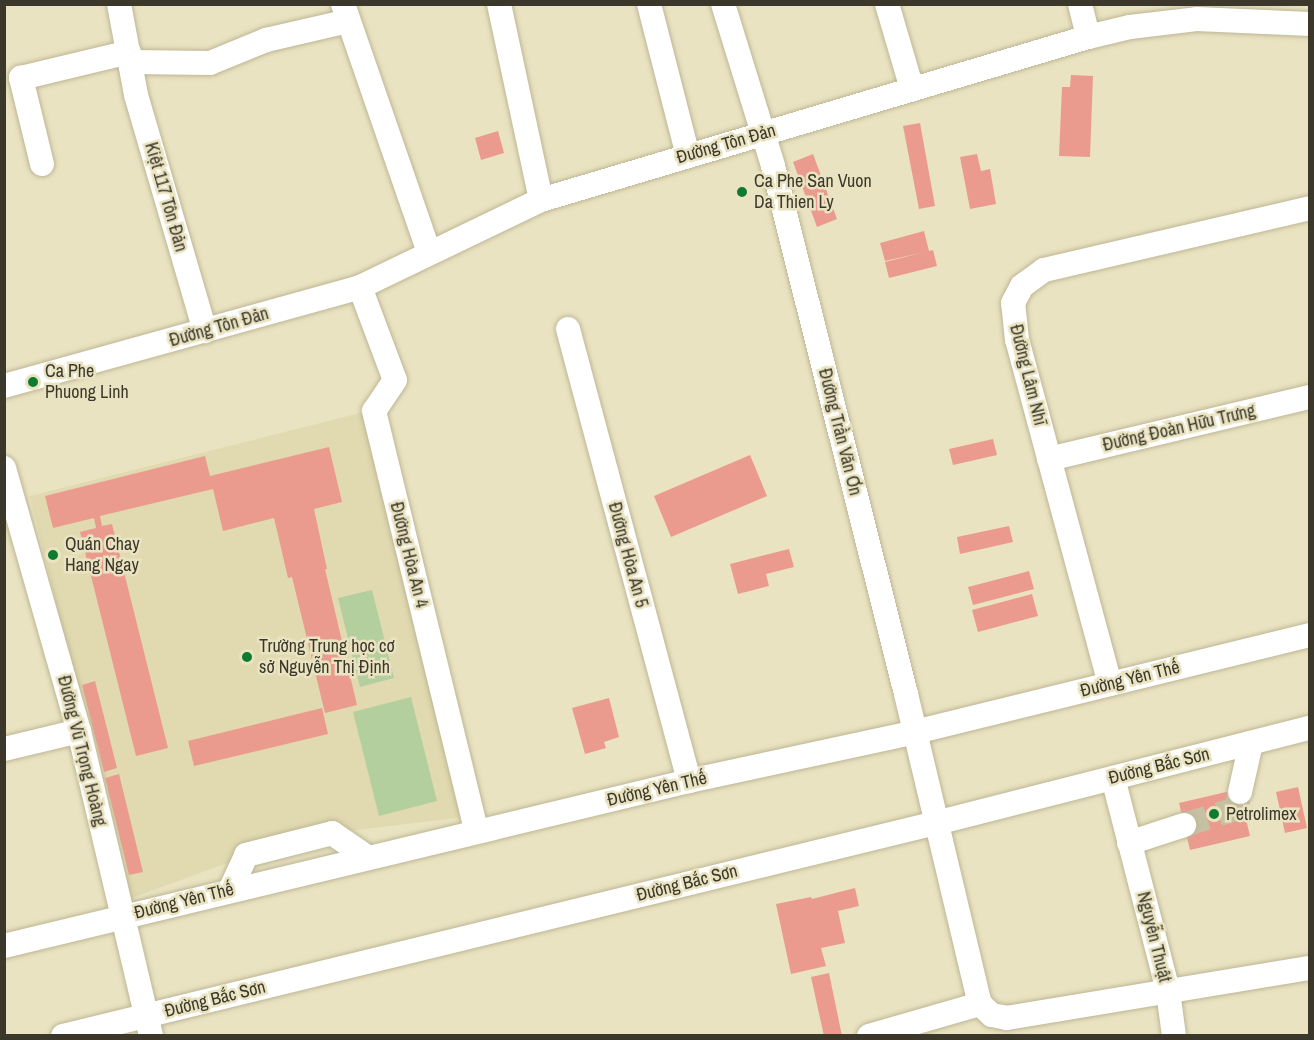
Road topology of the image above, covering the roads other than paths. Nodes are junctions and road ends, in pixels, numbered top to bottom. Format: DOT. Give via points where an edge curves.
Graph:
graph roads {
  1 [pos="119,4"];
  2 [pos="499,4"];
  3 [pos="649,4"];
  4 [pos="723,4"];
  5 [pos="887,4"];
  6 [pos="1080,4"];
  7 [pos="1196,12"];
  8 [pos="345,13"];
  9 [pos="1310,24"];
  10 [pos="1088,37"];
  11 [pos="130,57"];
  12 [pos="912,89"];
  13 [pos="764,133"];
  14 [pos="688,156"];
  15 [pos="42,164"];
  16 [pos="541,200"];
  17 [pos="1310,208"];
  18 [pos="429,253"];
  19 [pos="360,287"];
  20 [pos="568,330"];
  21 [pos="205,331"];
  22 [pos="4,386"];
  23 [pos="1310,397"];
  24 [pos="1049,459"];
  25 [pos="4,468"];
  26 [pos="1310,635"];
  27 [pos="1110,684"];
  28 [pos="1310,728"];
  29 [pos="79,731"];
  30 [pos="1251,743"];
  31 [pos="918,744"];
  32 [pos="4,749"];
  33 [pos="1113,778"];
  34 [pos="689,781"];
  35 [pos="1240,792"];
  36 [pos="936,823"];
  37 [pos="1184,825"];
  38 [pos="476,831"];
  39 [pos="1129,843"];
  40 [pos="123,916"];
  41 [pos="4,946"];
  42 [pos="1310,968"];
  43 [pos="1168,992"];
  44 [pos="980,1004"];
  45 [pos="148,1025"];
  46 [pos="1008,1027"];
  47 [pos="63,1035"];
  48 [pos="869,1035"];
  49 [pos="1174,1035"];
  1 -- 11 [label="street, Kiệt 117 Tôn Đản"];
  2 -- 16 [label="street"];
  3 -- 14 [label="street"];
  4 -- 13 [label="street, Đường Trần Văn Ơn"];
  5 -- 12 [label="street"];
  6 -- 10 [label="street"];
  7 -- 9 [label="street, Đường Tôn Đản"];
  7 -- 10 [label="street, Đường Tôn Đản"];
  8 -- 11 [label="street" via="210,63"];
  8 -- 18 [label="street"];
  10 -- 12 [label="street, Đường Tôn Đản"];
  11 -- 15 [label="street" via="21,78"];
  11 -- 21 [label="street, Kiệt 117 Tôn Đản" via="136,94"];
  12 -- 13 [label="street, Đường Tôn Đản"];
  13 -- 14 [label="street, Đường Tôn Đản"];
  13 -- 31 [label="street, Đường Trần Văn Ơn"];
  14 -- 16 [label="street, Đường Tôn Đản"];
  16 -- 18 [label="street, Đường Tôn Đản"];
  17 -- 24 [label="street, Đường Lâm Nhĩ" via="1044,270 1022,286 1013,303 1017,340"];
  18 -- 19 [label="street, Đường Tôn Đản"];
  19 -- 21 [label="street, Đường Tôn Đản"];
  19 -- 38 [label="street, Đường Hòa An 4" via="395,380 374,411"];
  20 -- 34 [label="street, Đường Hòa An 5"];
  21 -- 22 [label="street, Đường Tôn Đản"];
  23 -- 24 [label="street, Đường Đoàn Hữu Trưng"];
  24 -- 27 [label="street, Đường Lâm Nhĩ"];
  25 -- 29 [label="street, Đường Vũ Trọng Hoàng"];
  26 -- 27 [label="street, Đường Yên Thế"];
  27 -- 31 [label="street, Đường Yên Thế"];
  28 -- 30 [label="street, Đường Bắc Sơn"];
  29 -- 32 [label="street"];
  29 -- 40 [label="street, Đường Vũ Trọng Hoàng"];
  30 -- 33 [label="street, Đường Bắc Sơn"];
  30 -- 35 [label="street"];
  31 -- 34 [label="street, Đường Yên Thế"];
  31 -- 36 [label="street, Đường Trần Văn Ơn"];
  33 -- 36 [label="street, Đường Bắc Sơn"];
  33 -- 39 [label="street, Nguyễn Thuật"];
  34 -- 38 [label="street, Đường Yên Thế"];
  36 -- 44 [label="street, Đường Trần Văn Ơn"];
  36 -- 45 [label="street, Đường Bắc Sơn"];
  37 -- 39 [label="street"];
  38 -- 40 [label="street, Đường Yên Thế"];
  39 -- 43 [label="street, Nguyễn Thuật"];
  40 -- 41 [label="street, Đường Yên Thế"];
  40 -- 45 [label="street, Đường Vũ Trọng Hoàng"];
  42 -- 43 [label="street, Nguyễn Thuật"];
  43 -- 46 [label="street"];
  43 -- 49 [label="street"];
  44 -- 46 [label="street"];
  44 -- 48 [label="street"];
  45 -- 47 [label="street, Đường Bắc Sơn"];
}
